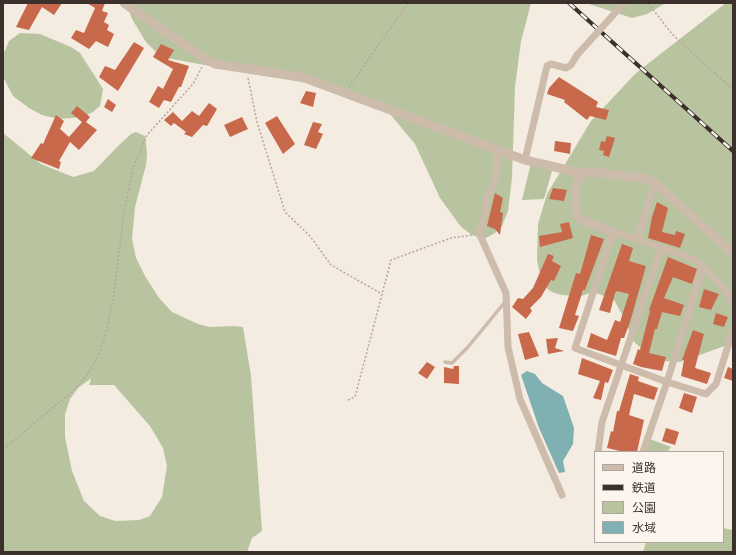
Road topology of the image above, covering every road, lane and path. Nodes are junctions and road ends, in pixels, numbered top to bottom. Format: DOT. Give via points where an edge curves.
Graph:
graph roads {
  1 [pos="124,3"];
  2 [pos="408,3"];
  3 [pos="624,3"];
  4 [pos="648,3"];
  5 [pos="206,60"];
  6 [pos="247,70"];
  7 [pos="733,90"];
  8 [pos="345,92"];
  9 [pos="497,148"];
  10 [pos="526,160"];
  11 [pos="580,173"];
  12 [pos="655,183"];
  13 [pos="613,232"];
  14 [pos="480,233"];
  15 [pos="637,239"];
  16 [pos="660,248"];
  17 [pos="733,253"];
  18 [pos="703,266"];
  19 [pos="382,294"];
  20 [pos="505,302"];
  21 [pos="733,304"];
  22 [pos="733,330"];
  23 [pos="445,362"];
  24 [pos="621,366"];
  25 [pos="667,382"];
  26 [pos="348,400"];
  27 [pos="3,450"];
  28 [pos="598,451"];
  29 [pos="643,451"];
  30 [pos="562,495"];
  1 -- 5 [label="street"];
  2 -- 8 [label="path"];
  3 -- 10 [label="street, bridge" via="571,65 566,68 551,64 547,66"];
  4 -- 7 [label="path" via="672,34"];
  5 -- 6 [label="street"];
  5 -- 27 [label="path" via="193,84 147,135 133,168 106,333 93,366 76,388"];
  6 -- 8 [label="street" via="302,77"];
  6 -- 19 [label="path" via="257,122 285,212 310,236 331,265"];
  8 -- 9 [label="street"];
  9 -- 10 [label="street"];
  9 -- 14 [label="street" via="497,170 487,198"];
  10 -- 11 [label="street"];
  11 -- 12 [label="street" via="594,172 648,179"];
  11 -- 13 [label="street" via="575,201 579,219"];
  12 -- 15 [label="street"];
  12 -- 17 [label="street"];
  13 -- 15 [label="street"];
  13 -- 24 [label="street" via="576,348"];
  14 -- 19 [label="path" via="451,238 391,260"];
  14 -- 20 [label="street" via="506,293"];
  15 -- 16 [label="street"];
  16 -- 18 [label="street" via="695,260"];
  16 -- 24 [label="street"];
  18 -- 21 [label="street"];
  18 -- 25 [label="street"];
  19 -- 26 [label="path" via="355,397"];
  20 -- 23 [label="lane" via="468,348 452,363"];
  20 -- 30 [label="street" via="508,347 520,399"];
  22 -- 25 [label="street" via="716,384 706,394"];
  24 -- 25 [label="street"];
  24 -- 28 [label="street" via="602,422"];
  25 -- 29 [label="street"];
}
